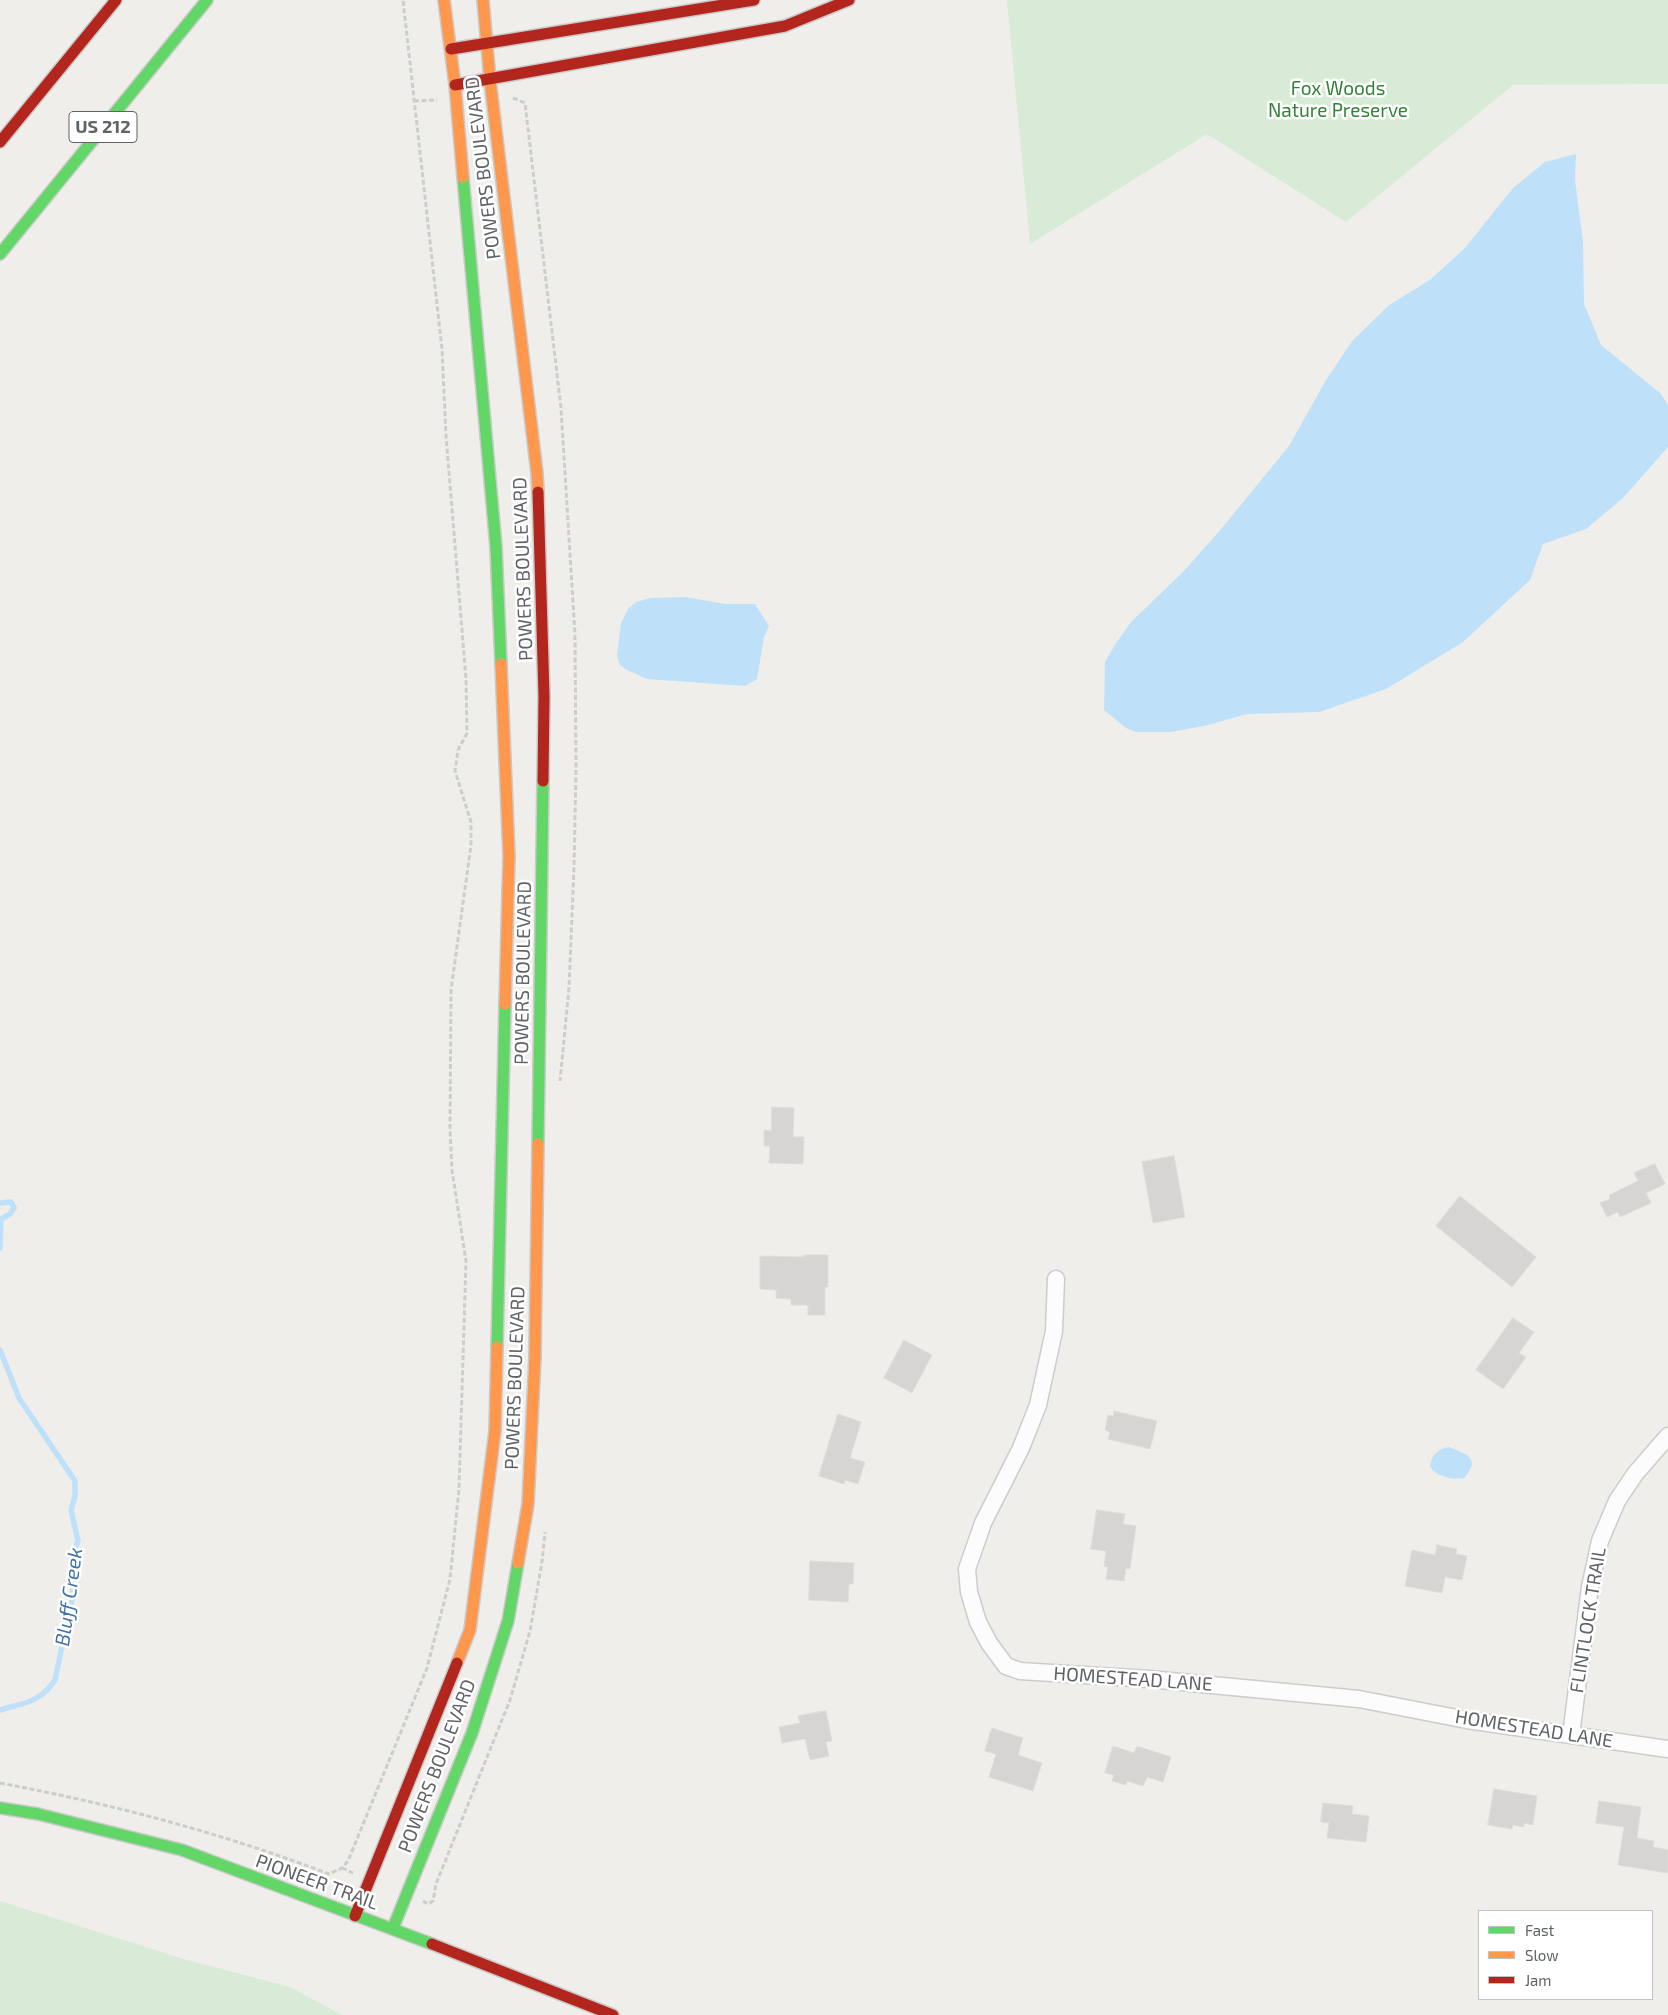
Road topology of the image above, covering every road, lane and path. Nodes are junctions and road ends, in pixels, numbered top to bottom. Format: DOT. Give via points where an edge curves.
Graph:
graph roads {
  1 [pos="116,0"];
  2 [pos="207,0"];
  3 [pos="403,0"];
  4 [pos="444,0"];
  5 [pos="482,0"];
  6 [pos="754,0"];
  7 [pos="849,0"];
  8 [pos="488,45"];
  9 [pos="451,50"];
  10 [pos="490,80"];
  11 [pos="455,84"];
  12 [pos="0,142"];
  13 [pos="0,254"];
  14 [pos="1056,1279"];
  15 [pos="1668,1436"];
  16 [pos="1571,1735"];
  17 [pos="1668,1749"];
  18 [pos="0,1808"];
  19 [pos="342,1868"];
  20 [pos="355,1916"];
  21 [pos="393,1928"];
  22 [pos="613,2015"];
  1 -- 12 [label="main road"];
  2 -- 13 [label="main road, US 212"];
  3 -- 19 [label="path" via="442,349 466,679 467,733 458,750 455,771 471,822 471,845 451,990 452,1170 466,1261 459,1489 450,1579 427,1668 348,1861"];
  4 -- 9 [label="main road, POWERS BOULEVARD"];
  5 -- 8 [label="main road, POWERS BOULEVARD"];
  6 -- 8 [label="main road"];
  7 -- 10 [label="main road" via="785,26"];
  8 -- 9 [label="main road"];
  8 -- 10 [label="main road, POWERS BOULEVARD"];
  9 -- 11 [label="main road, POWERS BOULEVARD"];
  10 -- 11 [label="main road"];
  10 -- 21 [label="main road, POWERS BOULEVARD" via="537,472 544,696 535,1358 528,1504 508,1621 472,1733"];
  11 -- 20 [label="main road, POWERS BOULEVARD" via="496,548 510,856 496,1431 470,1630"];
  14 -- 16 [label="street, HOMESTEAD LANE" via="1054,1331 1038,1405 1021,1448 983,1523 967,1569 969,1592 978,1622 1006,1666 1020,1671 1148,1679 1359,1699 1467,1720"];
  15 -- 16 [label="street, FLINTLOCK TRAIL" via="1635,1474 1617,1501 1600,1541 1590,1587"];
  16 -- 17 [label="street, HOMESTEAD LANE"];
  18 -- 20 [label="main road, PIONEER TRAIL" via="38,1814 182,1850"];
  20 -- 21 [label="main road, PIONEER TRAIL"];
  21 -- 22 [label="main road, PIONEER TRAIL"];
}
